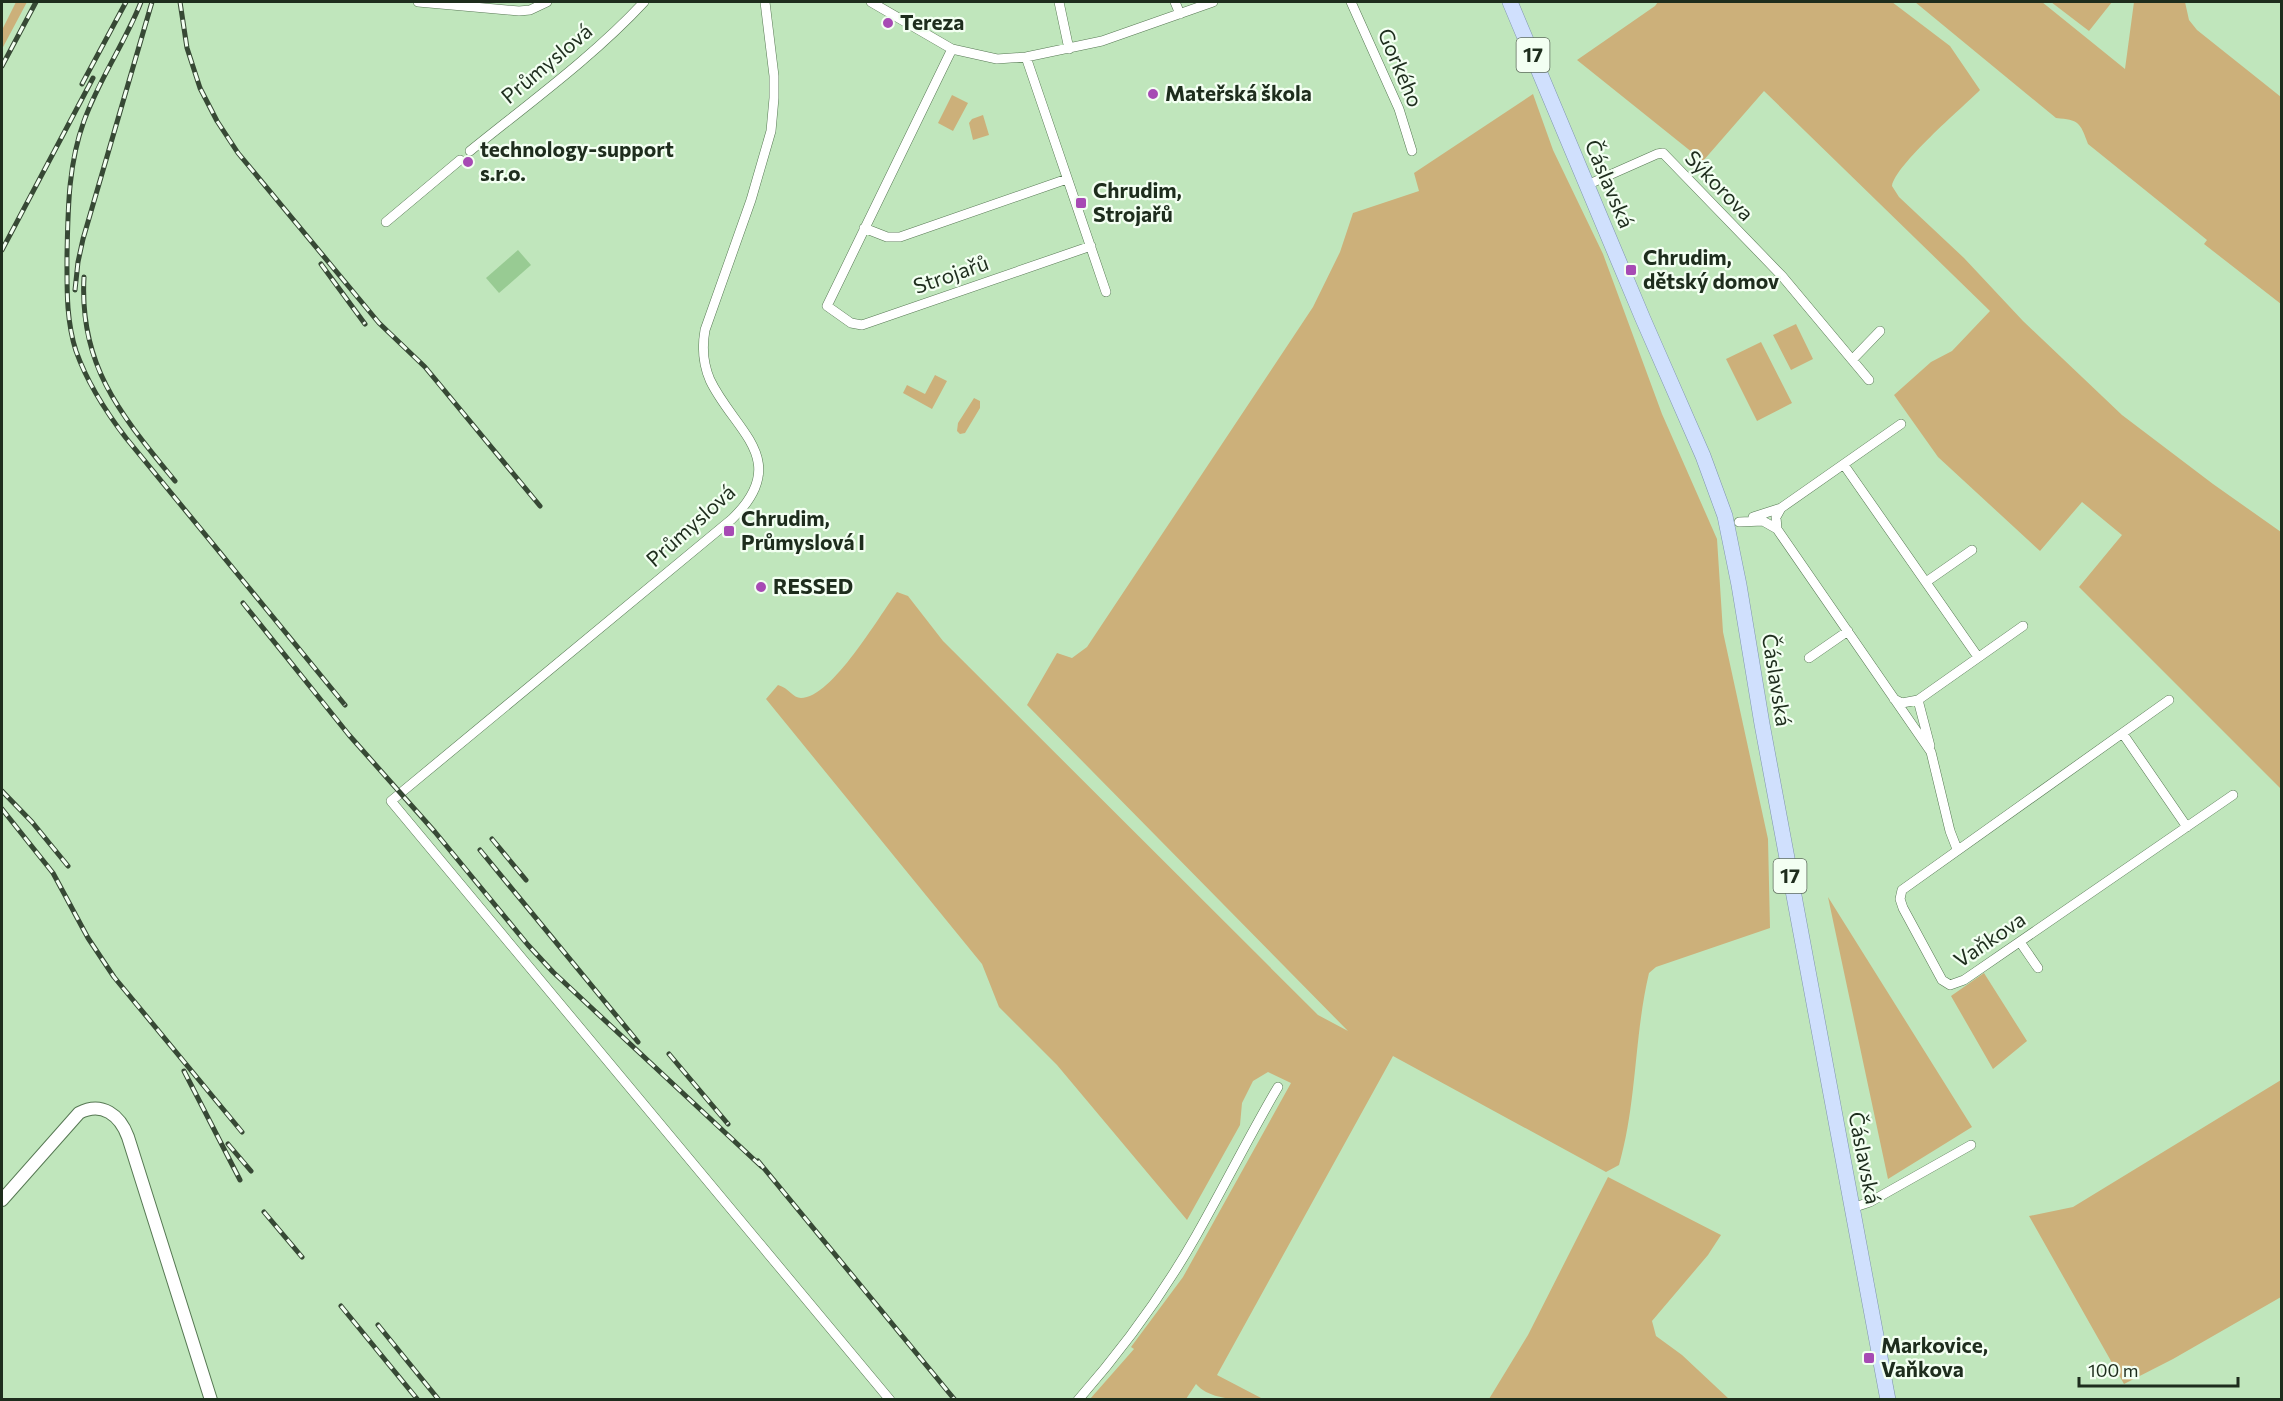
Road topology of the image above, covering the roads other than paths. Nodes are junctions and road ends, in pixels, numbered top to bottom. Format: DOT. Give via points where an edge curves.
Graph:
graph roads {
  1 [pos="418,2"];
  2 [pos="547,2"];
  3 [pos="644,2"];
  4 [pos="765,2"];
  5 [pos="871,2"];
  6 [pos="1059,2"];
  7 [pos="1175,2"];
  8 [pos="1213,2"];
  9 [pos="1351,2"];
  10 [pos="1510,2"];
  11 [pos="1180,14"];
  12 [pos="1068,48"];
  13 [pos="952,49"];
  14 [pos="1026,57"];
  15 [pos="470,151"];
  16 [pos="1412,151"];
  17 [pos="460,160"];
  18 [pos="1067,179"];
  19 [pos="1587,185"];
  20 [pos="386,222"];
  21 [pos="864,228"];
  22 [pos="1091,246"];
  23 [pos="1106,292"];
  24 [pos="1880,331"];
  25 [pos="1852,360"];
  26 [pos="1869,380"];
  27 [pos="1902,424"];
  28 [pos="1844,465"];
  29 [pos="1781,508"];
  30 [pos="1733,524"];
  31 [pos="1777,529"];
  32 [pos="1972,550"];
  33 [pos="1926,582"];
  34 [pos="2023,626"];
  35 [pos="1848,631"];
  36 [pos="1978,657"];
  37 [pos="1809,658"];
  38 [pos="1894,698"];
  39 [pos="1918,700"];
  40 [pos="2169,700"];
  41 [pos="2123,734"];
  42 [pos="1931,752"];
  43 [pos="2233,795"];
  44 [pos="2187,826"];
  45 [pos="1958,849"];
  46 [pos="2020,942"];
  47 [pos="2038,968"];
  48 [pos="1278,1087"];
  49 [pos="1971,1145"];
  50 [pos="2,1200"];
  51 [pos="1852,1208"];
  52 [pos="211,1400"];
  53 [pos="890,1400"];
  54 [pos="1078,1400"];
  55 [pos="1888,1400"];
  1 -- 2 [label="street" via="519,11"];
  3 -- 15 [label="street, Průmyslová"];
  4 -- 53 [label="street, Průmyslová" via="774,76 771,131 703,342 711,381 755,450 757,474 753,492 732,519 391,801"];
  5 -- 13 [label="street"];
  6 -- 12 [label="street"];
  7 -- 11 [label="street"];
  8 -- 11 [label="street"];
  9 -- 16 [label="street, Gorkého" via="1399,110"];
  10 -- 19 [label="main road, Čáslavská / 17"];
  11 -- 12 [label="street"];
  12 -- 14 [label="street"];
  13 -- 14 [label="street" via="997,59"];
  13 -- 21 [label="street"];
  14 -- 18 [label="street"];
  17 -- 20 [label="street"];
  18 -- 21 [label="street" via="900,237 887,237"];
  18 -- 22 [label="street"];
  19 -- 25 [label="street, Sýkorova" via="1663,153 1782,276"];
  19 -- 30 [label="main road, Čáslavská / 17"];
  21 -- 22 [label="street, Strojařů" via="826,306 862,325"];
  22 -- 23 [label="street"];
  24 -- 25 [label="street"];
  25 -- 26 [label="street, Sýkorova"];
  27 -- 28 [label="street"];
  28 -- 29 [label="street"];
  28 -- 33 [label="street"];
  29 -- 30 [label="street"];
  29 -- 31 [label="street" via="1776,517"];
  30 -- 31 [label="street" via="1763,521"];
  30 -- 51 [label="main road, Čáslavská / 17" via="1764,736"];
  31 -- 35 [label="street"];
  32 -- 33 [label="street"];
  33 -- 36 [label="street"];
  34 -- 36 [label="street"];
  35 -- 37 [label="street"];
  35 -- 38 [label="street"];
  36 -- 39 [label="street"];
  38 -- 39 [label="street" via="1902,703"];
  38 -- 42 [label="street"];
  39 -- 42 [label="street"];
  40 -- 41 [label="street, Vaňkova"];
  41 -- 44 [label="street"];
  41 -- 45 [label="street, Vaňkova"];
  42 -- 45 [label="street"];
  43 -- 44 [label="street, Vaňkova"];
  44 -- 46 [label="street, Vaňkova"];
  45 -- 46 [label="street, Vaňkova" via="1900,894 1903,908 1939,976 1946,984 1954,985"];
  46 -- 47 [label="street"];
  48 -- 54 [label="street" via="1173,1272 1122,1346"];
  49 -- 51 [label="street" via="1870,1202"];
  50 -- 52 [label="street" via="79,1113 98,1108 115,1115 128,1137"];
  51 -- 55 [label="main road, Čáslavská / 17"];
}
